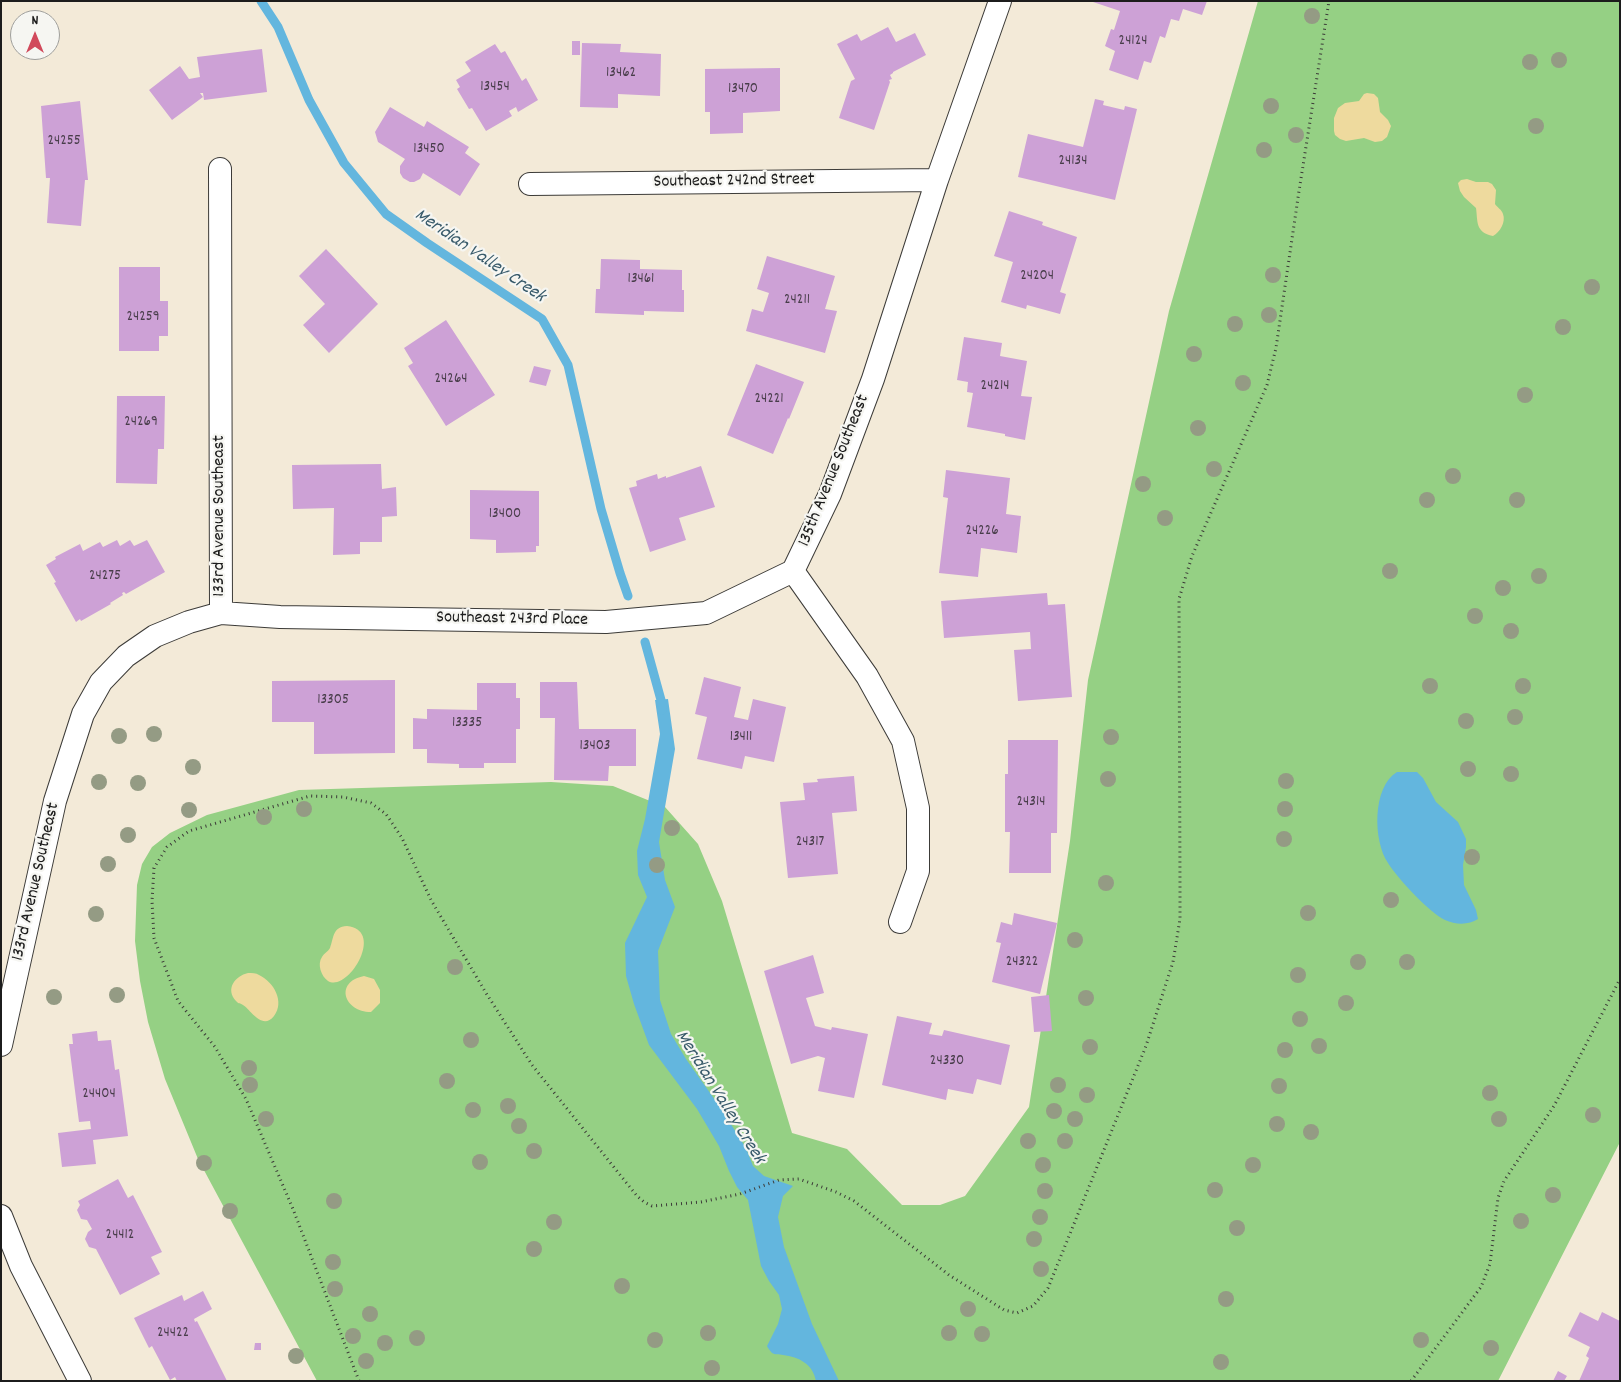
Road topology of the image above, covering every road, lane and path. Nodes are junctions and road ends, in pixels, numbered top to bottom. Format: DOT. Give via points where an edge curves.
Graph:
graph roads {
  1 [pos="1000,1"];
  2 [pos="1329,1"];
  3 [pos="220,169"];
  4 [pos="937,180"];
  5 [pos="530,184"];
  6 [pos="793,572"];
  7 [pos="221,613"];
  8 [pos="900,922"];
  9 [pos="1620,979"];
  10 [pos="1,1045"];
  11 [pos="1,1216"];
  12 [pos="80,1381"];
  13 [pos="358,1381"];
  14 [pos="1411,1381"];
  1 -- 4 [label="street, 135th Avenue Southeast"];
  2 -- 13 [label="path" via="1276,348 1267,385 1192,556 1179,598 1180,918 1173,962 1146,1046 1048,1288 1032,1306 1017,1313 1004,1310 950,1275 854,1201 799,1180 779,1180 740,1194 701,1202 652,1206 644,1202 532,1065 486,993 386,814 371,803 343,797 310,796 189,830 167,847 154,868 154,938 178,1001 215,1047 246,1099 293,1210"];
  3 -- 7 [label="street, 133rd Avenue Southeast"];
  4 -- 5 [label="street, Southeast 242nd Street"];
  4 -- 6 [label="street, 135th Avenue Southeast" via="869,388 830,494"];
  6 -- 7 [label="street, Southeast 243rd Place" via="706,612 606,622 280,617"];
  6 -- 8 [label="street" via="867,676 902,741 918,808 918,871"];
  7 -- 10 [label="street, 133rd Avenue Southeast" via="155,636 126,656 101,682 82,714 55,801"];
  9 -- 14 [label="path" via="1554,1106 1504,1181 1498,1198 1490,1264 1481,1287"];
  11 -- 12 [label="street" via="22,1266"];
}
